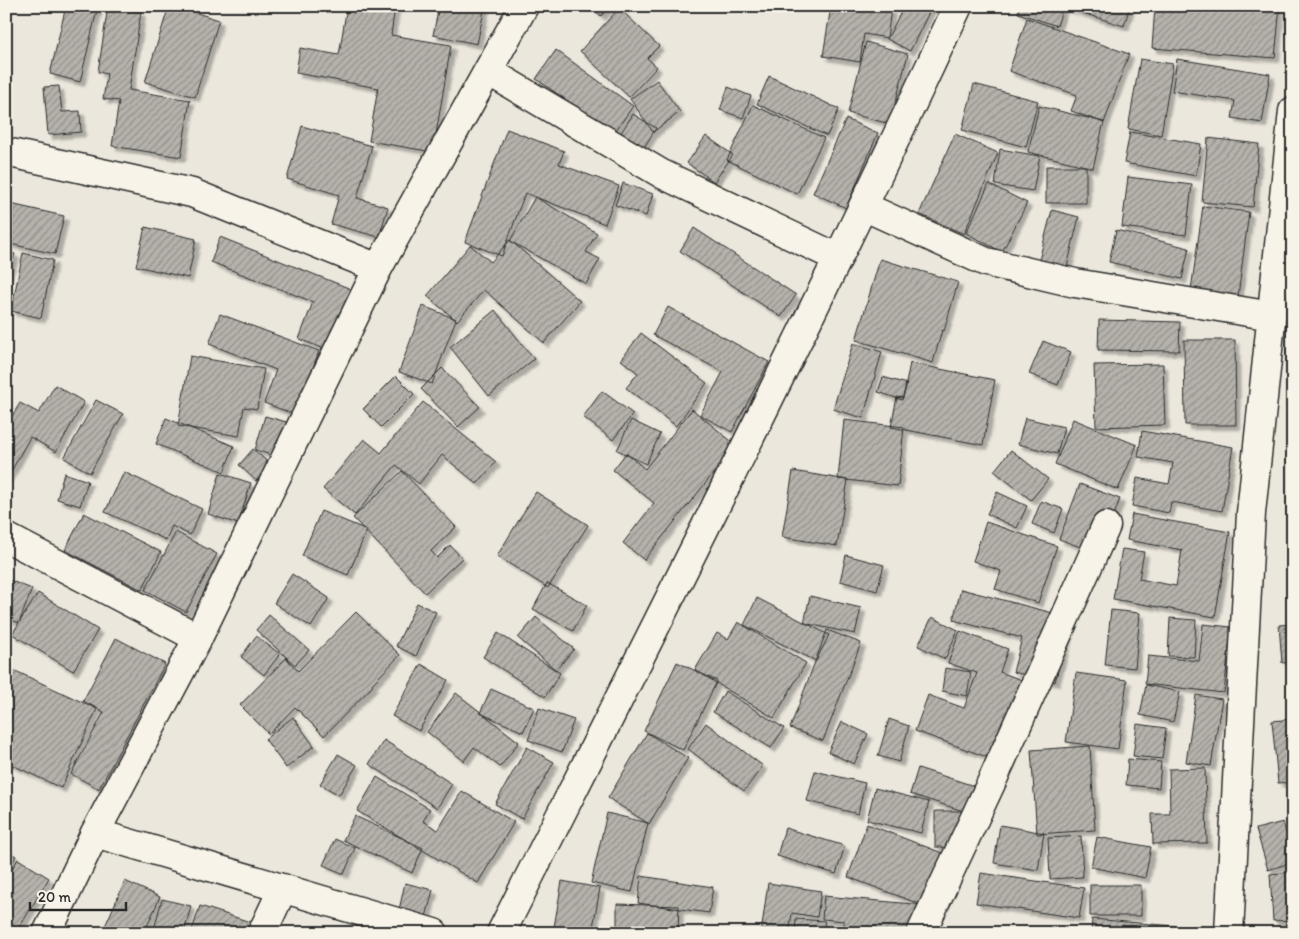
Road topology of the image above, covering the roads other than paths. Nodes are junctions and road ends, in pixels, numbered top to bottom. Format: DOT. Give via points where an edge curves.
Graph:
graph roads {
  1 [pos="524,6"];
  2 [pos="958,6"];
  3 [pos="488,71"];
  4 [pos="1293,111"];
  5 [pos="6,152"];
  6 [pos="863,206"];
  7 [pos="838,258"];
  8 [pos="378,268"];
  9 [pos="1272,316"];
  10 [pos="1106,526"];
  11 [pos="6,537"];
  12 [pos="198,638"];
  13 [pos="95,833"];
  14 [pos="283,888"];
  15 [pos="47,933"];
  16 [pos="262,933"];
  17 [pos="434,933"];
  18 [pos="501,933"];
  19 [pos="921,933"];
  20 [pos="1228,933"];
  1 -- 3 [label="street"];
  2 -- 6 [label="street"];
  3 -- 7 [label="street" via="662,174"];
  3 -- 8 [label="street"];
  4 -- 9 [label="street"];
  5 -- 8 [label="street" via="192,193"];
  6 -- 7 [label="street"];
  6 -- 9 [label="street" via="986,262 1075,283"];
  7 -- 18 [label="street"];
  8 -- 12 [label="street"];
  9 -- 20 [label="street" via="1252,513"];
  10 -- 19 [label="street"];
  11 -- 12 [label="street"];
  12 -- 13 [label="street"];
  13 -- 14 [label="street"];
  13 -- 15 [label="street"];
  14 -- 16 [label="street"];
  14 -- 17 [label="street"];
}
